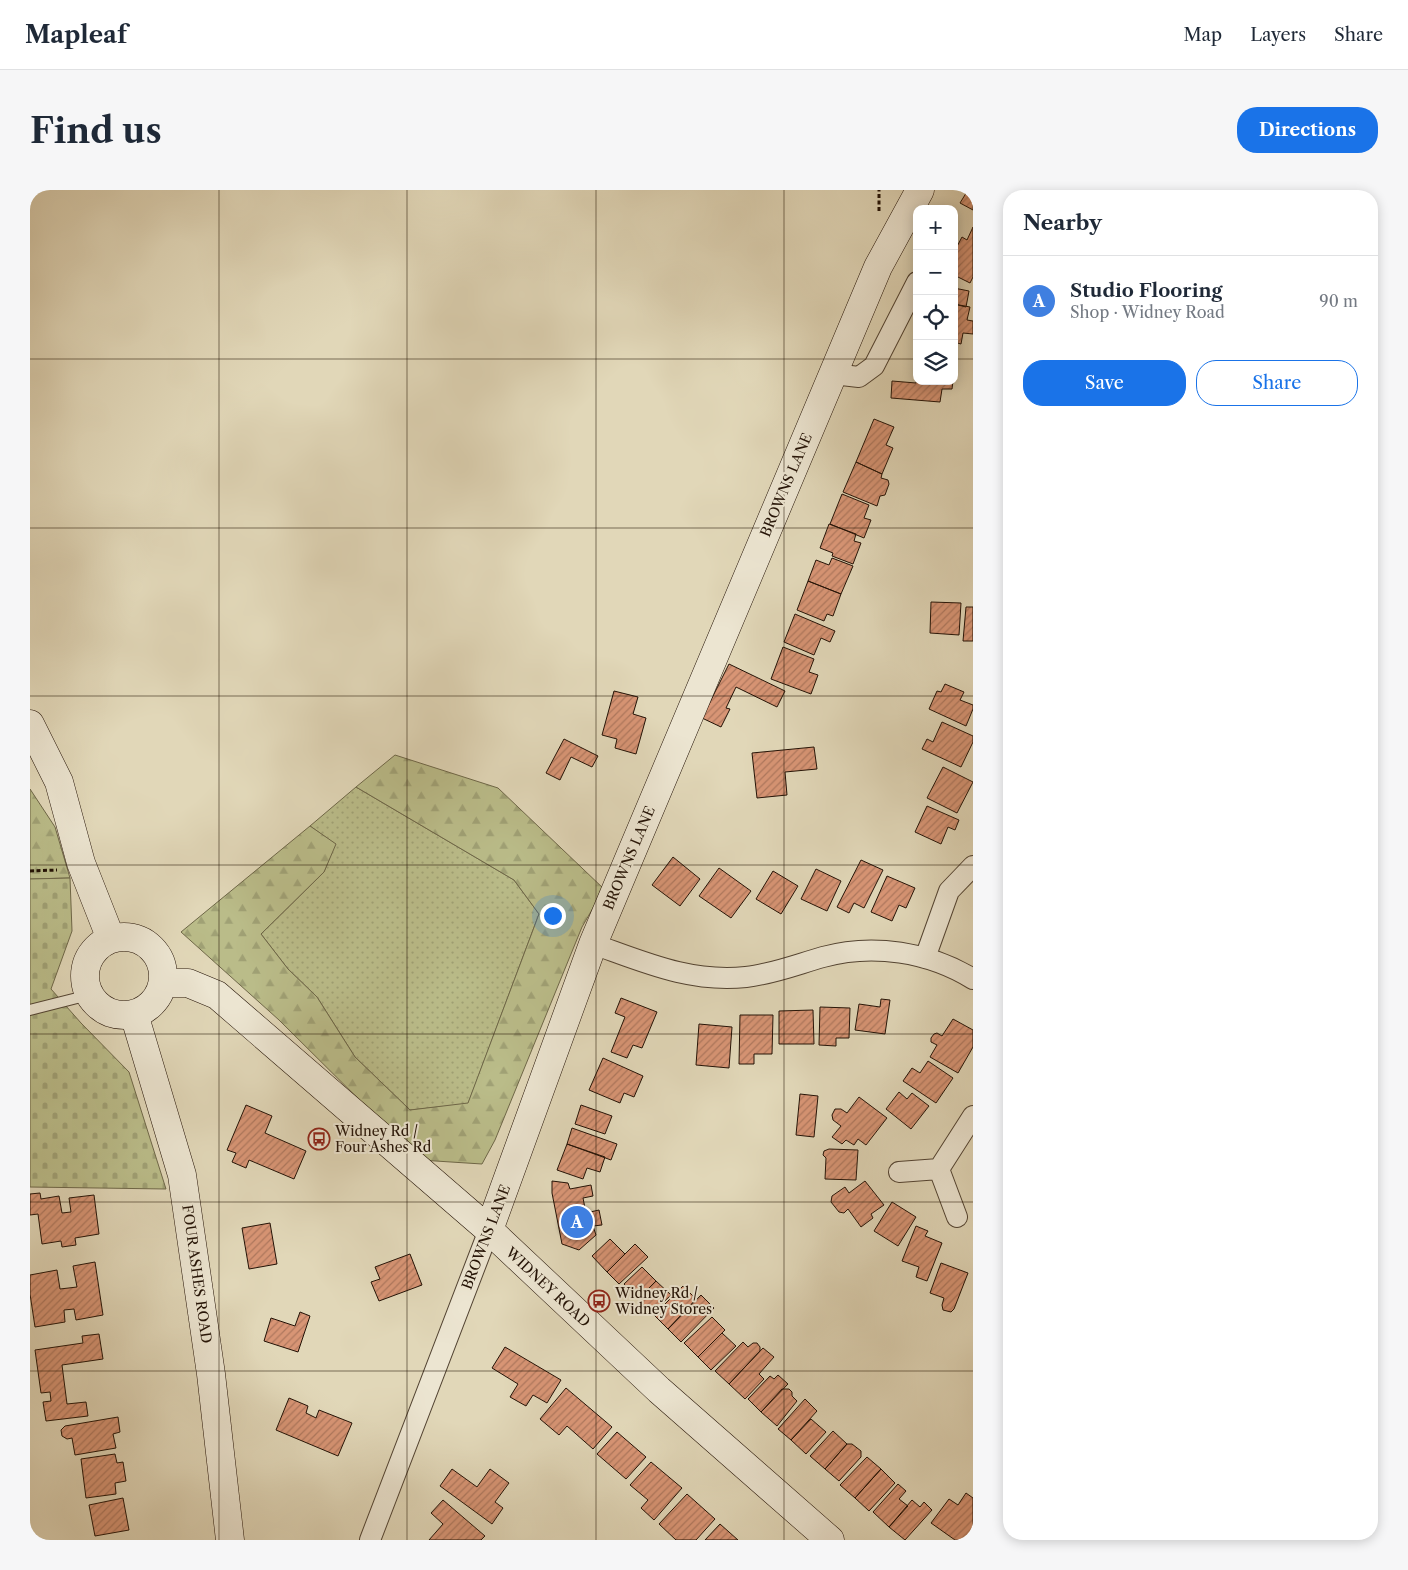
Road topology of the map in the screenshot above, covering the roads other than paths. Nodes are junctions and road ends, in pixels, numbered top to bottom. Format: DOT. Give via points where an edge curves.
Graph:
graph roads {
  1 [pos="920,190"];
  2 [pos="913,290"];
  3 [pos="832,374"];
  4 [pos="30,724"];
  5 [pos="973,866"];
  6 [pos="111,939"];
  7 [pos="593,944"];
  8 [pos="925,958"];
  9 [pos="973,979"];
  10 [pos="163,983"];
  11 [pos="89,995"];
  12 [pos="30,1010"];
  13 [pos="134,1014"];
  14 [pos="973,1116"];
  15 [pos="939,1170"];
  16 [pos="899,1172"];
  17 [pos="957,1217"];
  18 [pos="489,1230"];
  19 [pos="826,1539"];
  20 [pos="230,1540"];
  21 [pos="370,1540"];
  1 -- 3 [label="street, BROWNS LANE" via="878,267"];
  2 -- 3 [label="street" via="874,366 859,377"];
  3 -- 7 [label="street, BROWNS LANE"];
  4 -- 6 [label="street" via="59,782 81,863"];
  5 -- 8 [label="street" via="948,891"];
  6 -- 10 [label="street" via="130,937 151,947 159,958"];
  6 -- 11 [label="street" via="90,957 85,970"];
  7 -- 8 [label="street" via="666,970 703,977 747,977 826,956 868,950"];
  7 -- 18 [label="street, BROWNS LANE"];
  8 -- 9 [label="street" via="957,969"];
  10 -- 13 [label="street" via="154,1001 145,1010"];
  10 -- 18 [label="street, WIDNEY ROAD" via="188,983 217,995"];
  11 -- 12 [label="lane"];
  11 -- 13 [label="street" via="109,1013"];
  13 -- 20 [label="street, FOUR ASHES ROAD" via="182,1175 211,1374"];
  14 -- 15 [label="street"];
  15 -- 16 [label="street"];
  15 -- 17 [label="street"];
  18 -- 19 [label="street, WIDNEY ROAD" via="659,1390"];
  18 -- 21 [label="street, BROWNS LANE"];
}
